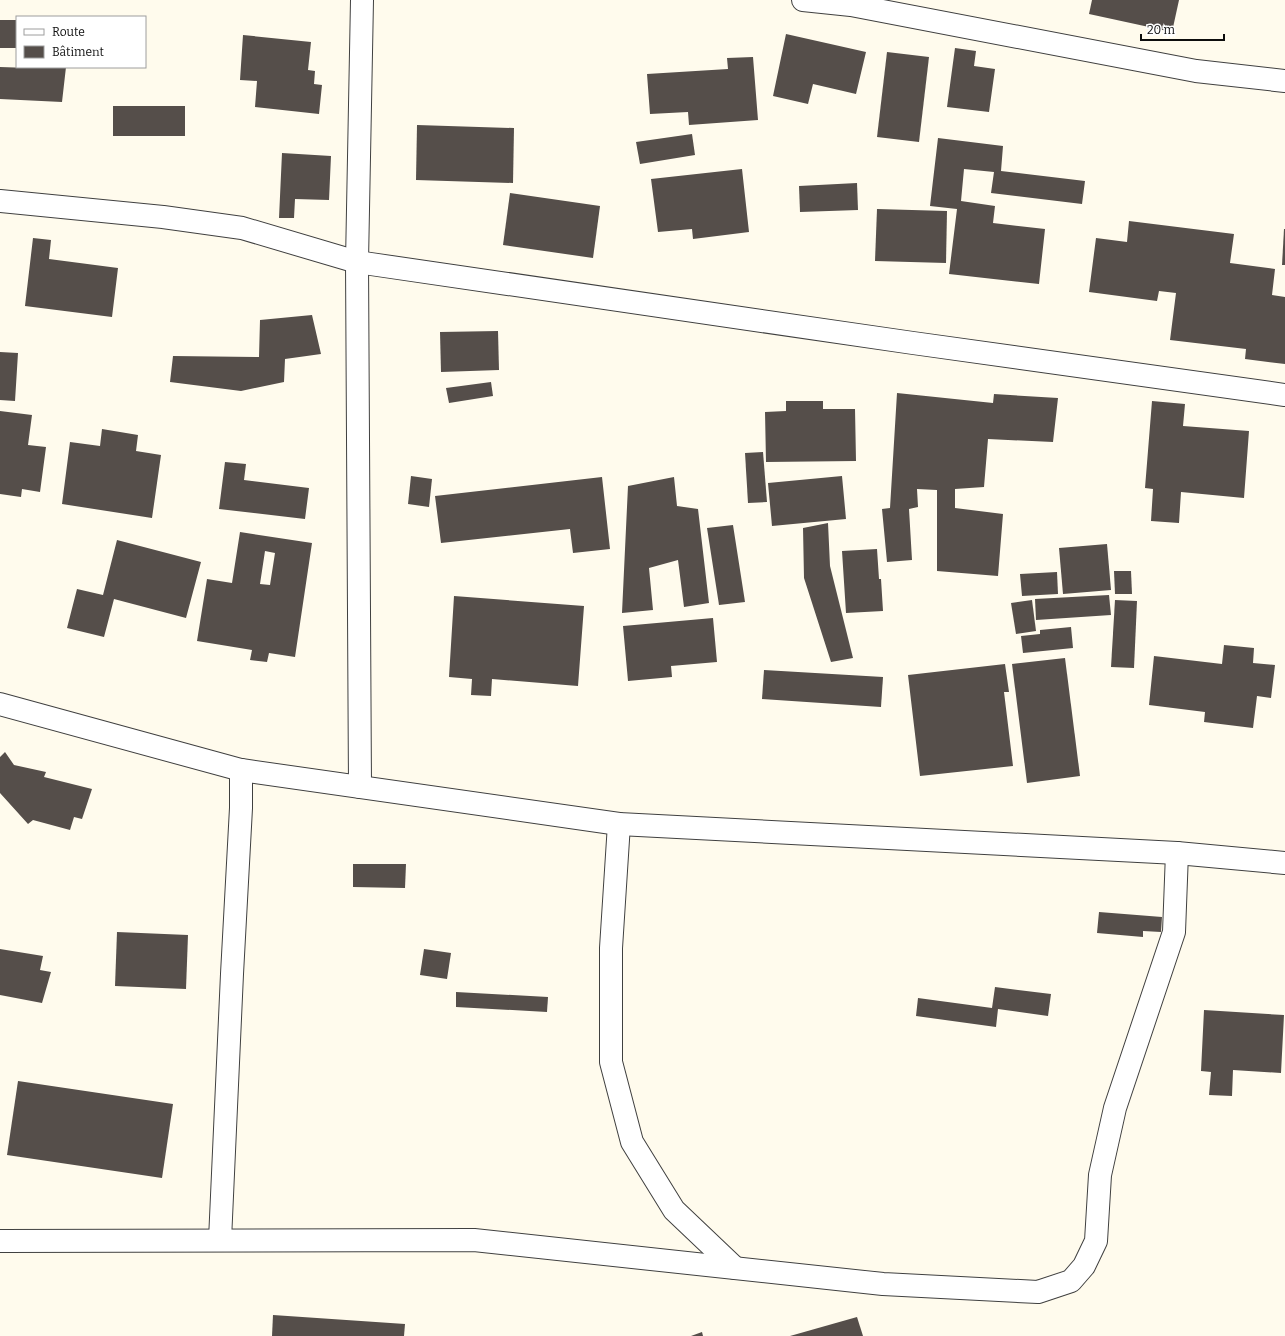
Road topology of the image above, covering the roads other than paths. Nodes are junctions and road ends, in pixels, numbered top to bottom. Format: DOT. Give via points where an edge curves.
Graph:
graph roads {
  1 [pos="362,0"];
  2 [pos="803,0"];
  3 [pos="1285,81"];
  4 [pos="0,201"];
  5 [pos="357,262"];
  6 [pos="1285,395"];
  7 [pos="0,704"];
  8 [pos="241,770"];
  9 [pos="360,787"];
  10 [pos="619,824"];
  11 [pos="1177,853"];
  12 [pos="1285,863"];
  13 [pos="0,1240"];
  14 [pos="220,1240"];
  15 [pos="735,1268"];
  1 -- 5 [label="street"];
  2 -- 3 [label="street" via="851,5 1196,71"];
  4 -- 5 [label="street" via="163,217 242,228"];
  5 -- 6 [label="street"];
  5 -- 9 [label="street"];
  7 -- 8 [label="street"];
  8 -- 9 [label="street"];
  8 -- 14 [label="street"];
  9 -- 10 [label="street"];
  10 -- 11 [label="street"];
  10 -- 15 [label="street" via="611,948 611,1062 616,1084 632,1142 674,1210"];
  11 -- 12 [label="street"];
  11 -- 15 [label="street" via="1174,932 1115,1108 1100,1175 1096,1242 1084,1266 1071,1281 1038,1292 883,1284"];
  13 -- 14 [label="street"];
  14 -- 15 [label="street" via="474,1240"];
}
